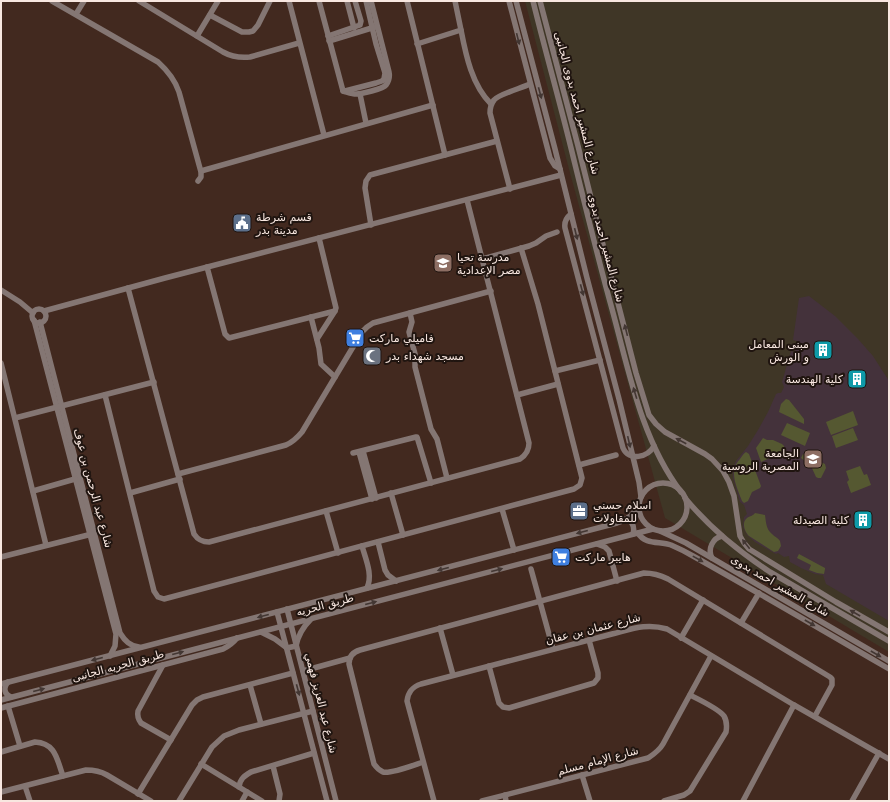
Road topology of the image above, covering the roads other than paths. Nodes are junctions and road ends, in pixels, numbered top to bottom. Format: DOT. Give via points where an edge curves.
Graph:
graph roads {
  1 [pos="52,1"];
  2 [pos="84,1"];
  3 [pos="139,1"];
  4 [pos="218,1"];
  5 [pos="270,1"];
  6 [pos="289,1"];
  7 [pos="319,1"];
  8 [pos="347,1"];
  9 [pos="356,1"];
  10 [pos="366,1"];
  11 [pos="371,1"];
  12 [pos="407,1"];
  13 [pos="455,1"];
  14 [pos="509,1"];
  15 [pos="516,1"];
  16 [pos="533,1"];
  17 [pos="540,1"];
  18 [pos="76,14"];
  19 [pos="210,15"];
  20 [pos="375,27"];
  21 [pos="354,28"];
  22 [pos="461,30"];
  23 [pos="545,34"];
  24 [pos="197,36"];
  25 [pos="328,38"];
  26 [pos="299,43"];
  27 [pos="417,44"];
  28 [pos="530,84"];
  29 [pos="380,85"];
  30 [pos="343,91"];
  31 [pos="360,94"];
  32 [pos="491,104"];
  33 [pos="433,105"];
  34 [pos="366,123"];
  35 [pos="548,124"];
  36 [pos="541,126"];
  37 [pos="324,135"];
  38 [pos="497,141"];
  39 [pos="445,155"];
  40 [pos="201,171"];
  41 [pos="561,172"];
  42 [pos="198,181"];
  43 [pos="510,189"];
  44 [pos="467,200"];
  45 [pos="571,214"];
  46 [pos="371,225"];
  47 [pos="557,232"];
  48 [pos="319,238"];
  49 [pos="521,248"];
  50 [pos="482,259"];
  51 [pos="207,267"];
  52 [pos="128,288"];
  53 [pos="1,290"];
  54 [pos="491,291"];
  55 [pos="44,311"];
  56 [pos="335,311"];
  57 [pos="33,313"];
  58 [pos="410,313"];
  59 [pos="311,317"];
  60 [pos="37,321"];
  61 [pos="317,339"];
  62 [pos="600,360"];
  63 [pos="1,363"];
  64 [pos="611,367"];
  65 [pos="602,370"];
  66 [pos="555,371"];
  67 [pos="335,377"];
  68 [pos="154,382"];
  69 [pos="558,384"];
  70 [pos="105,395"];
  71 [pos="517,395"];
  72 [pos="59,407"];
  73 [pos="649,415"];
  74 [pos="643,417"];
  75 [pos="15,418"];
  76 [pos="658,427"];
  77 [pos="648,431"];
  78 [pos="654,446"];
  79 [pos="616,455"];
  80 [pos="633,456"];
  81 [pos="579,465"];
  82 [pos="179,477"];
  83 [pos="447,478"];
  84 [pos="75,480"];
  85 [pos="431,483"];
  86 [pos="33,490"];
  87 [pos="681,492"];
  88 [pos="130,493"];
  89 [pos="391,493"];
  90 [pos="641,497"];
  91 [pos="374,498"];
  92 [pos="685,498"];
  93 [pos="640,504"];
  94 [pos="502,508"];
  95 [pos="326,511"];
  96 [pos="628,518"];
  97 [pos="653,529"];
  98 [pos="660,531"];
  99 [pos="92,534"];
  100 [pos="635,534"];
  101 [pos="403,535"];
  102 [pos="722,536"];
  103 [pos="617,538"];
  104 [pos="378,542"];
  105 [pos="686,543"];
  106 [pos="597,544"];
  107 [pos="46,545"];
  108 [pos="362,546"];
  109 [pos="514,550"];
  110 [pos="609,550"];
  111 [pos="682,550"];
  112 [pos="338,553"];
  113 [pos="756,554"];
  114 [pos="1,557"];
  115 [pos="712,558"];
  116 [pos="752,560"];
  117 [pos="531,569"];
  118 [pos="748,578"];
  119 [pos="396,581"];
  120 [pos="616,581"];
  121 [pos="744,585"];
  122 [pos="367,588"];
  123 [pos="759,593"];
  124 [pos="779,597"];
  125 [pos="703,600"];
  126 [pos="540,602"];
  127 [pos="836,602"];
  128 [pos="776,603"];
  129 [pos="832,608"];
  130 [pos="287,610"];
  131 [pos="278,612"];
  132 [pos="313,618"];
  133 [pos="741,623"];
  134 [pos="291,624"];
  135 [pos="281,626"];
  136 [pos="440,628"];
  137 [pos="261,632"];
  138 [pos="889,632"];
  139 [pos="237,638"];
  140 [pos="681,638"];
  141 [pos="589,640"];
  142 [pos="889,641"];
  143 [pos="296,646"];
  144 [pos="141,648"];
  145 [pos="287,648"];
  146 [pos="553,649"];
  147 [pos="110,656"];
  148 [pos="712,656"];
  149 [pos="350,658"];
  150 [pos="889,661"];
  151 [pos="163,665"];
  152 [pos="489,666"];
  153 [pos="889,669"];
  154 [pos="303,671"];
  155 [pos="293,673"];
  156 [pos="453,675"];
  157 [pos="8,682"];
  158 [pos="1,684"];
  159 [pos="250,685"];
  160 [pos="690,694"];
  161 [pos="11,697"];
  162 [pos="1,700"];
  163 [pos="794,705"];
  164 [pos="8,706"];
  165 [pos="1,708"];
  166 [pos="313,711"];
  167 [pos="304,714"];
  168 [pos="814,716"];
  169 [pos="261,724"];
  170 [pos="171,740"];
  171 [pos="20,746"];
  172 [pos="1,752"];
  173 [pos="314,753"];
  174 [pos="879,754"];
  175 [pos="889,759"];
  176 [pos="423,762"];
  177 [pos="201,764"];
  178 [pos="273,766"];
  179 [pos="582,775"];
  180 [pos="63,776"];
  181 [pos="25,786"];
  182 [pos="239,787"];
  183 [pos="1,792"];
  184 [pos="247,792"];
  185 [pos="138,794"];
  186 [pos="506,798"];
  187 [pos="30,801"];
  188 [pos="151,801"];
  189 [pos="179,801"];
  190 [pos="242,801"];
  191 [pos="262,801"];
  192 [pos="279,801"];
  193 [pos="327,801"];
  194 [pos="336,801"];
  195 [pos="434,801"];
  196 [pos="482,801"];
  197 [pos="590,801"];
  198 [pos="664,801"];
  199 [pos="743,801"];
  200 [pos="852,801"];
  1 -- 18 [label="street"];
  2 -- 18 [label="street"];
  3 -- 24 [label="street"];
  4 -- 19 [label="street"];
  5 -- 19 [label="street" via="258,25 249,32 242,32"];
  6 -- 26 [label="street"];
  7 -- 25 [label="street"];
  8 -- 21 [label="street"];
  9 -- 21 [label="street" via="361,23"];
  10 -- 20 [label="street"];
  11 -- 20 [label="street"];
  12 -- 27 [label="street"];
  13 -- 22 [label="street"];
  14 -- 28 [label="street, one-way"];
  15 -- 35 [label="street, one-way"];
  16 -- 23 [label="street, شارع المشير احمد بدوى"];
  17 -- 23 [label="street, شارع المشير احمد بدوى الجانبى"];
  18 -- 40 [label="street" via="158,62 171,75 179,92"];
  19 -- 24 [label="street"];
  20 -- 25 [label="street"];
  20 -- 29 [label="street" via="389,78 387,84"];
  21 -- 25 [label="street"];
  22 -- 27 [label="street"];
  22 -- 32 [label="street" via="466,55 479,89"];
  73 -- 23 [label="street, شارع المشير احمد بدوى الجانبى, one-way" via="580,152"];
  74 -- 23 [label="street, شارع المشير احمد بدوى, one-way" via="600,266"];
  24 -- 26 [label="street" via="229,56 243,58"];
  25 -- 30 [label="street"];
  26 -- 37 [label="street"];
  27 -- 33 [label="street"];
  28 -- 32 [label="street" via="497,97"];
  28 -- 36 [label="street"];
  29 -- 30 [label="street"];
  29 -- 31 [label="street"];
  30 -- 31 [label="street"];
  31 -- 34 [label="street"];
  32 -- 38 [label="street" via="490,113"];
  33 -- 34 [label="street"];
  33 -- 39 [label="street"];
  34 -- 37 [label="street"];
  35 -- 36 [label="street"];
  35 -- 41 [label="street"];
  36 -- 41 [label="street" via="551,161"];
  37 -- 40 [label="street"];
  38 -- 39 [label="street"];
  38 -- 43 [label="street"];
  39 -- 46 [label="street" via="374,174 368,178 365,188"];
  40 -- 42 [label="street" via="201,178"];
  41 -- 43 [label="street"];
  41 -- 45 [label="street"];
  43 -- 44 [label="street"];
  44 -- 46 [label="street"];
  44 -- 50 [label="street"];
  45 -- 62 [label="street, one-way" via="567,216 565,228"];
  45 -- 64 [label="street, one-way"];
  46 -- 48 [label="street"];
  47 -- 49 [label="street" via="533,245"];
  48 -- 51 [label="street"];
  48 -- 56 [label="street"];
  49 -- 50 [label="street"];
  49 -- 66 [label="street"];
  50 -- 54 [label="street"];
  51 -- 52 [label="street"];
  51 -- 59 [label="street" via="227,337"];
  52 -- 55 [label="street"];
  52 -- 68 [label="street"];
  53 -- 57 [label="street"];
  54 -- 58 [label="street"];
  54 -- 71 [label="street"];
  55 -- 57 [label="street" via="37,309"];
  55 -- 60 [label="street" via="44,320"];
  56 -- 59 [label="street"];
  56 -- 61 [label="street"];
  57 -- 60 [label="street" via="32,317"];
  58 -- 67 [label="street" via="367,327"];
  58 -- 83 [label="street" via="412,323 409,332 415,354 415,368"];
  59 -- 61 [label="street"];
  60 -- 72 [label="street, شارع عبد الرحمن بن عوف"];
  61 -- 67 [label="street" via="321,364"];
  62 -- 65 [label="street"];
  62 -- 66 [label="street"];
  63 -- 75 [label="street"];
  64 -- 65 [label="street"];
  64 -- 80 [label="street, one-way"];
  65 -- 80 [label="street" via="623,448 627,454"];
  66 -- 69 [label="street"];
  67 -- 82 [label="street" via="302,432 292,442"];
  68 -- 70 [label="street"];
  68 -- 82 [label="street"];
  69 -- 71 [label="street"];
  69 -- 81 [label="street"];
  70 -- 72 [label="street"];
  70 -- 88 [label="street"];
  71 -- 83 [label="street" via="529,442 529,448 524,456"];
  72 -- 75 [label="street"];
  72 -- 84 [label="street, شارع عبد الرحمن بن عوف"];
  72 -- 99 [label="street, شارع عبد الرحمن بن عوف"];
  73 -- 74 [label="street"];
  73 -- 76 [label="street, شارع المشير احمد بدوى الجانبى"];
  74 -- 77 [label="street, شارع المشير احمد بدوى"];
  75 -- 86 [label="street"];
  76 -- 77 [label="street"];
  113 -- 76 [label="street, شارع المشير احمد بدوى الجانبى, one-way" via="746,546 740,536 734,496 723,471 705,454"];
  77 -- 78 [label="street, شارع المشير احمد بدوى"];
  78 -- 80 [label="street" via="646,455"];
  78 -- 87 [label="street, شارع المشير احمد بدوى"];
  79 -- 81 [label="street"];
  80 -- 90 [label="street"];
  81 -- 94 [label="street" via="582,482 578,488"];
  82 -- 88 [label="street"];
  82 -- 95 [label="street" via="194,534 204,542"];
  83 -- 85 [label="street"];
  84 -- 86 [label="street"];
  84 -- 99 [label="street, شارع عبد الرحمن بن عوف"];
  85 -- 89 [label="street"];
  85 -- 91 [label="street" via="416,436 358,452"];
  86 -- 107 [label="street"];
  87 -- 90 [label="street" via="671,485 660,484 649,488"];
  87 -- 92 [label="street"];
  88 -- 112 [label="street" via="154,591 161,598 167,599"];
  89 -- 91 [label="street"];
  89 -- 101 [label="street"];
  90 -- 93 [label="street"];
  91 -- 95 [label="street"];
  92 -- 98 [label="street" via="686,514 680,524 671,530"];
  92 -- 102 [label="street, شارع المشير احمد بدوى"];
  93 -- 96 [label="street, طريق الحريه"];
  93 -- 97 [label="street" via="641,517"];
  94 -- 101 [label="street"];
  94 -- 109 [label="street"];
  95 -- 112 [label="street"];
  96 -- 100 [label="street"];
  96 -- 109 [label="street, طريق الحريه, one-way"];
  97 -- 98 [label="street"];
  97 -- 100 [label="street, طريق الحريه"];
  98 -- 105 [label="street, شارع المشير احمد بدوى"];
  99 -- 107 [label="street"];
  99 -- 144 [label="street, شارع عبد الرحمن بن عوف" via="120,633 128,644"];
  99 -- 147 [label="street, شارع عبد الرحمن بن عوف" via="116,634 115,646"];
  100 -- 103 [label="street, طريق الحريه"];
  100 -- 111 [label="street" via="646,541 670,544"];
  101 -- 104 [label="street"];
  102 -- 115 [label="street" via="716,539 710,548"];
  102 -- 116 [label="street, شارع المشير احمد بدوى"];
  103 -- 106 [label="street, طريق الحريه"];
  103 -- 110 [label="street"];
  104 -- 108 [label="street"];
  104 -- 119 [label="street" via="385,570"];
  105 -- 111 [label="street"];
  105 -- 115 [label="street, شارع المشير احمد بدوى"];
  106 -- 110 [label="street"];
  132 -- 106 [label="street, طريق الحريه, one-way"];
  107 -- 114 [label="street"];
  108 -- 112 [label="street"];
  108 -- 122 [label="street" via="370,577"];
  109 -- 119 [label="street, طريق الحريه, one-way"];
  110 -- 120 [label="street"];
  111 -- 121 [label="street, one-way"];
  113 -- 116 [label="street"];
  113 -- 127 [label="street, شارع المشير احمد بدوى الجانبى"];
  115 -- 118 [label="street, شارع المشير احمد بدوى"];
  116 -- 129 [label="street, شارع المشير احمد بدوى"];
  117 -- 126 [label="street"];
  118 -- 121 [label="street"];
  118 -- 124 [label="street, شارع المشير احمد بدوى"];
  119 -- 122 [label="street, طريق الحريه"];
  120 -- 125 [label="street" via="652,573 668,579"];
  120 -- 126 [label="street"];
  121 -- 123 [label="street"];
  122 -- 130 [label="street, طريق الحريه"];
  123 -- 128 [label="street"];
  123 -- 133 [label="street"];
  124 -- 128 [label="street"];
  124 -- 150 [label="street, شارع المشير احمد بدوى, one-way"];
  125 -- 133 [label="street"];
  125 -- 140 [label="street"];
  126 -- 136 [label="street"];
  126 -- 146 [label="street"];
  127 -- 129 [label="street"];
  138 -- 127 [label="street, شارع المشير احمد بدوى الجانبى, one-way"];
  128 -- 153 [label="street, one-way"];
  129 -- 142 [label="street, شارع المشير احمد بدوى"];
  130 -- 131 [label="street, طريق الحريه"];
  130 -- 134 [label="street, شارع عبد العزيز فهمي"];
  131 -- 135 [label="street, شارع عبد العزيز فهمي"];
  131 -- 144 [label="street, طريق الحريه, one-way"];
  132 -- 134 [label="street, طريق الحريه"];
  132 -- 143 [label="street" via="301,632"];
  133 -- 168 [label="street" via="830,677 831,688"];
  134 -- 135 [label="street, طريق الحريه"];
  134 -- 143 [label="street, شارع عبد العزيز فهمي"];
  135 -- 137 [label="street, طريق الحريه"];
  135 -- 145 [label="street, شارع عبد العزيز فهمي"];
  136 -- 149 [label="street" via="356,651"];
  136 -- 156 [label="street"];
  137 -- 139 [label="street, طريق الحريه"];
  137 -- 145 [label="street"];
  139 -- 151 [label="street, طريق الحريه الجانبى" via="223,649"];
  161 -- 139 [label="street, طريق الحريه, one-way"];
  140 -- 141 [label="street, شارع عثمان بن عفان" via="666,629 649,626"];
  140 -- 148 [label="street, شارع عثمان بن عفان"];
  141 -- 146 [label="street, شارع عثمان بن عفان"];
  141 -- 152 [label="street" via="598,673 594,683 509,708 499,703"];
  143 -- 145 [label="street"];
  143 -- 154 [label="street, شارع عبد العزيز فهمي"];
  144 -- 147 [label="street, طريق الحريه"];
  145 -- 155 [label="street, شارع عبد العزيز فهمي"];
  146 -- 152 [label="street, شارع عثمان بن عفان"];
  147 -- 157 [label="street, طريق الحريه, one-way"];
  148 -- 160 [label="street, شارع الإمام مسلم"];
  148 -- 163 [label="street, شارع عثمان بن عفان"];
  149 -- 154 [label="street"];
  149 -- 176 [label="street" via="349,664 376,767 383,772 390,772"];
  151 -- 164 [label="street, طريق الحريه الجانبى"];
  151 -- 170 [label="street" via="137,716 141,723"];
  152 -- 156 [label="street, شارع عثمان بن عفان"];
  154 -- 166 [label="street, شارع عبد العزيز فهمي"];
  155 -- 159 [label="street"];
  155 -- 167 [label="street, شارع عبد العزيز فهمي, one-way"];
  156 -- 176 [label="street, شارع عثمان بن عفان" via="416,685 409,692 407,701"];
  157 -- 158 [label="street, طريق الحريه"];
  157 -- 161 [label="street" via="5,692"];
  159 -- 169 [label="street"];
  159 -- 170 [label="street" via="197,700"];
  160 -- 179 [label="street, شارع الإمام مسلم" via="663,744 654,755"];
  160 -- 198 [label="street" via="722,713 726,719 726,732 690,791"];
  161 -- 162 [label="street, طريق الحريه"];
  163 -- 168 [label="street, شارع عثمان بن عفان"];
  163 -- 199 [label="street"];
  164 -- 165 [label="street, طريق الحريه الجانبى"];
  164 -- 171 [label="street"];
  166 -- 167 [label="street"];
  166 -- 194 [label="street, شارع عبد العزيز فهمي"];
  167 -- 169 [label="street"];
  167 -- 173 [label="street, شارع عبد العزيز فهمي"];
  168 -- 174 [label="street, شارع عثمان بن عفان"];
  169 -- 177 [label="street" via="224,736 212,747"];
  170 -- 185 [label="street"];
  171 -- 172 [label="street"];
  171 -- 180 [label="street" via="35,742 47,744 54,753"];
  173 -- 178 [label="street"];
  173 -- 193 [label="street, شارع عبد العزيز فهمي"];
  174 -- 175 [label="street, شارع عثمان بن عفان"];
  174 -- 200 [label="street"];
  176 -- 195 [label="street, شارع عثمان بن عفان"];
  177 -- 182 [label="street"];
  177 -- 189 [label="street"];
  178 -- 182 [label="street" via="244,776"];
  178 -- 192 [label="street" via="280,794"];
  179 -- 186 [label="street, شارع الإمام مسلم"];
  179 -- 197 [label="street"];
  180 -- 181 [label="street"];
  180 -- 185 [label="street" via="86,770 100,771"];
  181 -- 183 [label="street"];
  181 -- 187 [label="street"];
  182 -- 184 [label="street"];
  184 -- 190 [label="street"];
  184 -- 191 [label="street"];
  185 -- 188 [label="street"];
  186 -- 196 [label="street, شارع الإمام مسلم"];
}
